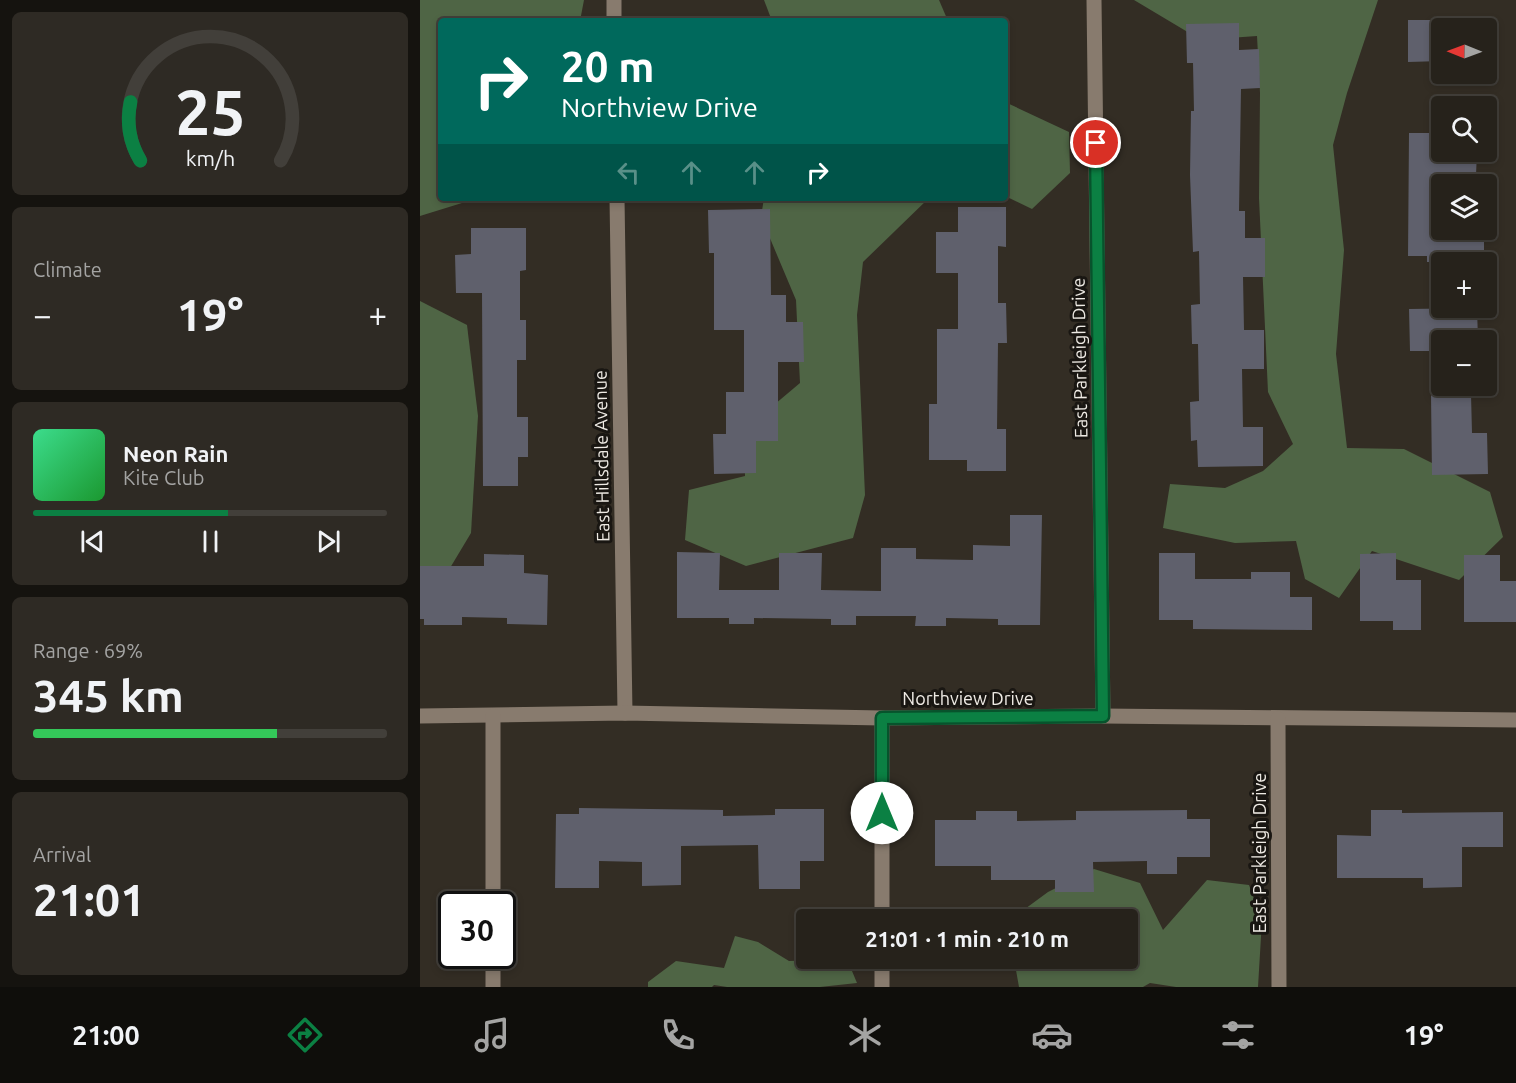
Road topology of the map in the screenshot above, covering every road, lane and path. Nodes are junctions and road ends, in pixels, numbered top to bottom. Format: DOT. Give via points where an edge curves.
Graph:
graph roads {
  1 [pos="614,0"];
  2 [pos="1094,0"];
  3 [pos="615,18"];
  4 [pos="617,201"];
  5 [pos="624,713"];
  6 [pos="420,716"];
  7 [pos="493,716"];
  8 [pos="1103,716"];
  9 [pos="882,718"];
  10 [pos="1278,719"];
  11 [pos="1516,720"];
  12 [pos="493,891"];
  13 [pos="882,909"];
  14 [pos="493,969"];
  15 [pos="882,969"];
  16 [pos="493,987"];
  17 [pos="882,987"];
  18 [pos="1279,987"];
  1 -- 3 [label="street"];
  2 -- 8 [label="street, East Parkleigh Drive"];
  4 -- 5 [label="street, East Hillsdale Avenue"];
  5 -- 7 [label="street, Northview Drive"];
  5 -- 9 [label="street, Northview Drive"];
  6 -- 7 [label="street, Northview Drive"];
  7 -- 12 [label="street"];
  8 -- 9 [label="street, Northview Drive"];
  8 -- 10 [label="street, Northview Drive"];
  9 -- 13 [label="street"];
  10 -- 11 [label="street, Northview Drive"];
  10 -- 18 [label="street, East Parkleigh Drive"];
  14 -- 16 [label="street"];
  15 -- 17 [label="street"];
}
